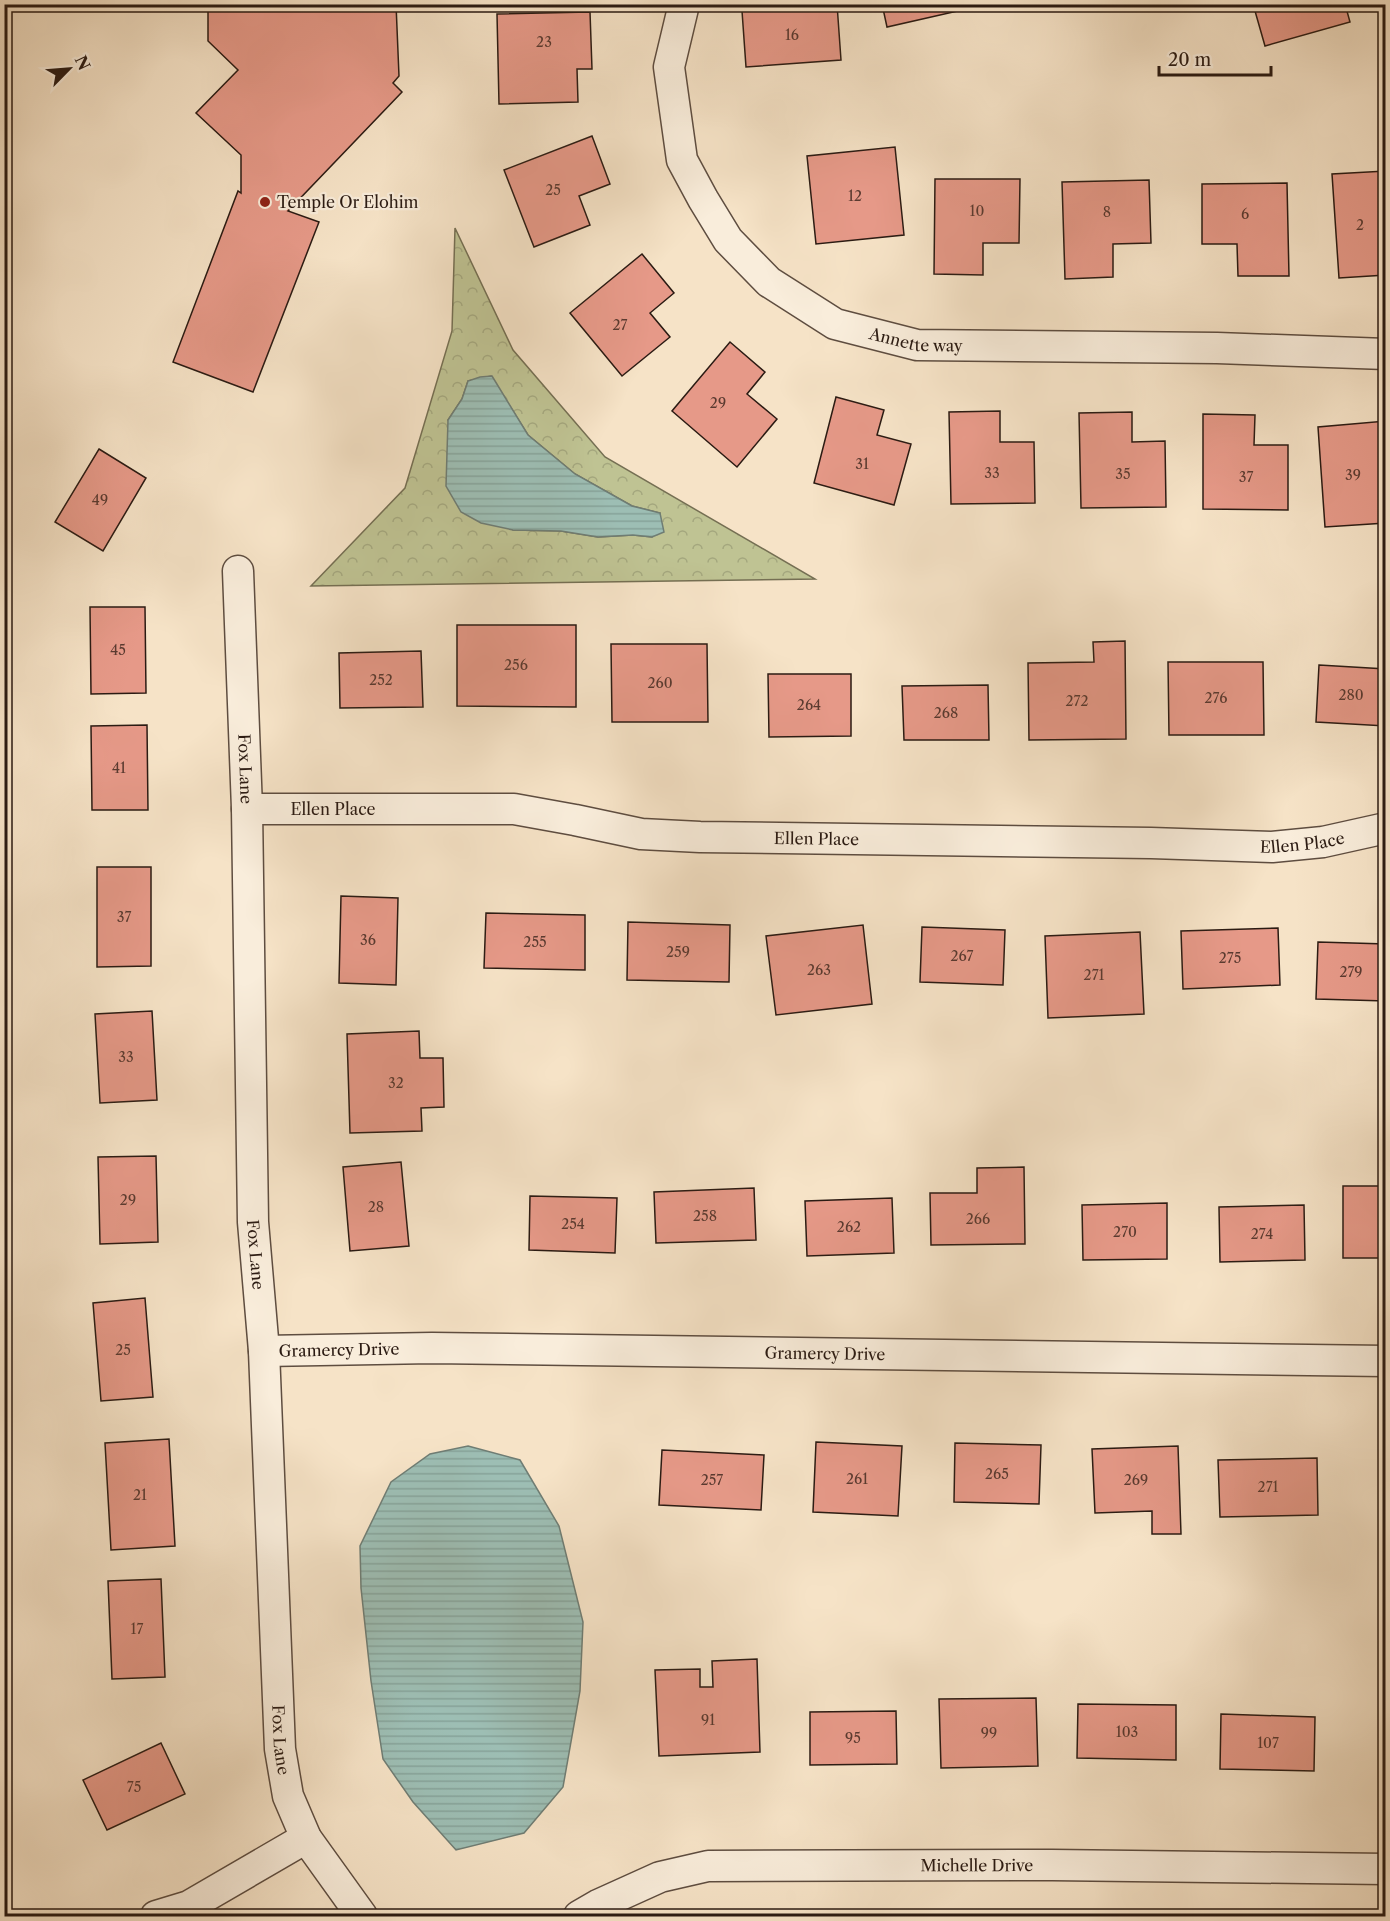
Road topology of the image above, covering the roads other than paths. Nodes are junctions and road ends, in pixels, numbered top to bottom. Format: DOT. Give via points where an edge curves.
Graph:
graph roads {
  1 [pos="684,4"];
  2 [pos="1386,354"];
  3 [pos="238,571"];
  4 [pos="247,809"];
  5 [pos="1386,828"];
  6 [pos="264,1351"];
  7 [pos="1386,1361"];
  8 [pos="306,1838"];
  9 [pos="1386,1869"];
  10 [pos="156,1917"];
  11 [pos="362,1917"];
  12 [pos="579,1917"];
  1 -- 2 [label="street, Annette way" via="669,67 682,159 728,240 769,282 835,324 917,345"];
  3 -- 4 [label="street, Fox Lane"];
  4 -- 5 [label="street, Ellen Place" via="514,809 641,834 700,837 1272,847 1323,842"];
  4 -- 6 [label="street, Fox Lane" via="253,1222"];
  6 -- 7 [label="street, Gramercy Drive" via="432,1348"];
  6 -- 8 [label="street, Fox Lane" via="280,1749 288,1796"];
  8 -- 10 [label="street" via="189,1906"];
  8 -- 11 [label="street, Fox Lane"];
  9 -- 12 [label="street, Michelle Drive" via="708,1866 660,1877"];
}
